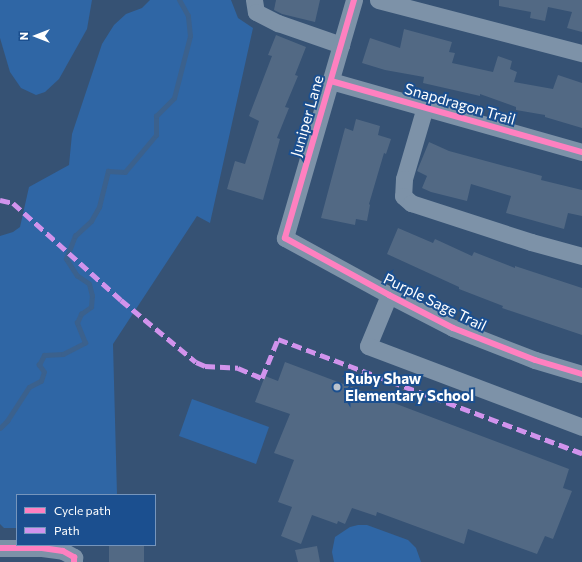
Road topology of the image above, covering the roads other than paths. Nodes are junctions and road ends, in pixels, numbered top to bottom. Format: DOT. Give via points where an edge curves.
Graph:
graph roads {
  1 [pos="254,0"];
  2 [pos="354,0"];
  3 [pos="378,0"];
  4 [pos="341,45"];
  5 [pos="582,53"];
  6 [pos="331,81"];
  7 [pos="425,107"];
  8 [pos="582,152"];
  9 [pos="285,238"];
  10 [pos="582,256"];
  11 [pos="389,295"];
  12 [pos="582,374"];
  13 [pos="582,427"];
  14 [pos="0,548"];
  15 [pos="74,560"];
  1 -- 4 [label="street" via="256,12 278,23"];
  2 -- 4 [label="street, Juniper Lane"];
  3 -- 5 [label="street"];
  4 -- 6 [label="street, Juniper Lane"];
  6 -- 7 [label="street, Snapdragon Trail"];
  6 -- 9 [label="street, Juniper Lane"];
  7 -- 8 [label="street, Snapdragon Trail"];
  7 -- 10 [label="street" via="404,179 403,196 410,203"];
  9 -- 11 [label="street, Purple Sage Trail"];
  11 -- 12 [label="street, Purple Sage Trail" via="461,331 535,360"];
  11 -- 13 [label="street" via="368,346"];
  14 -- 15 [label="street" via="63,551"];
}
